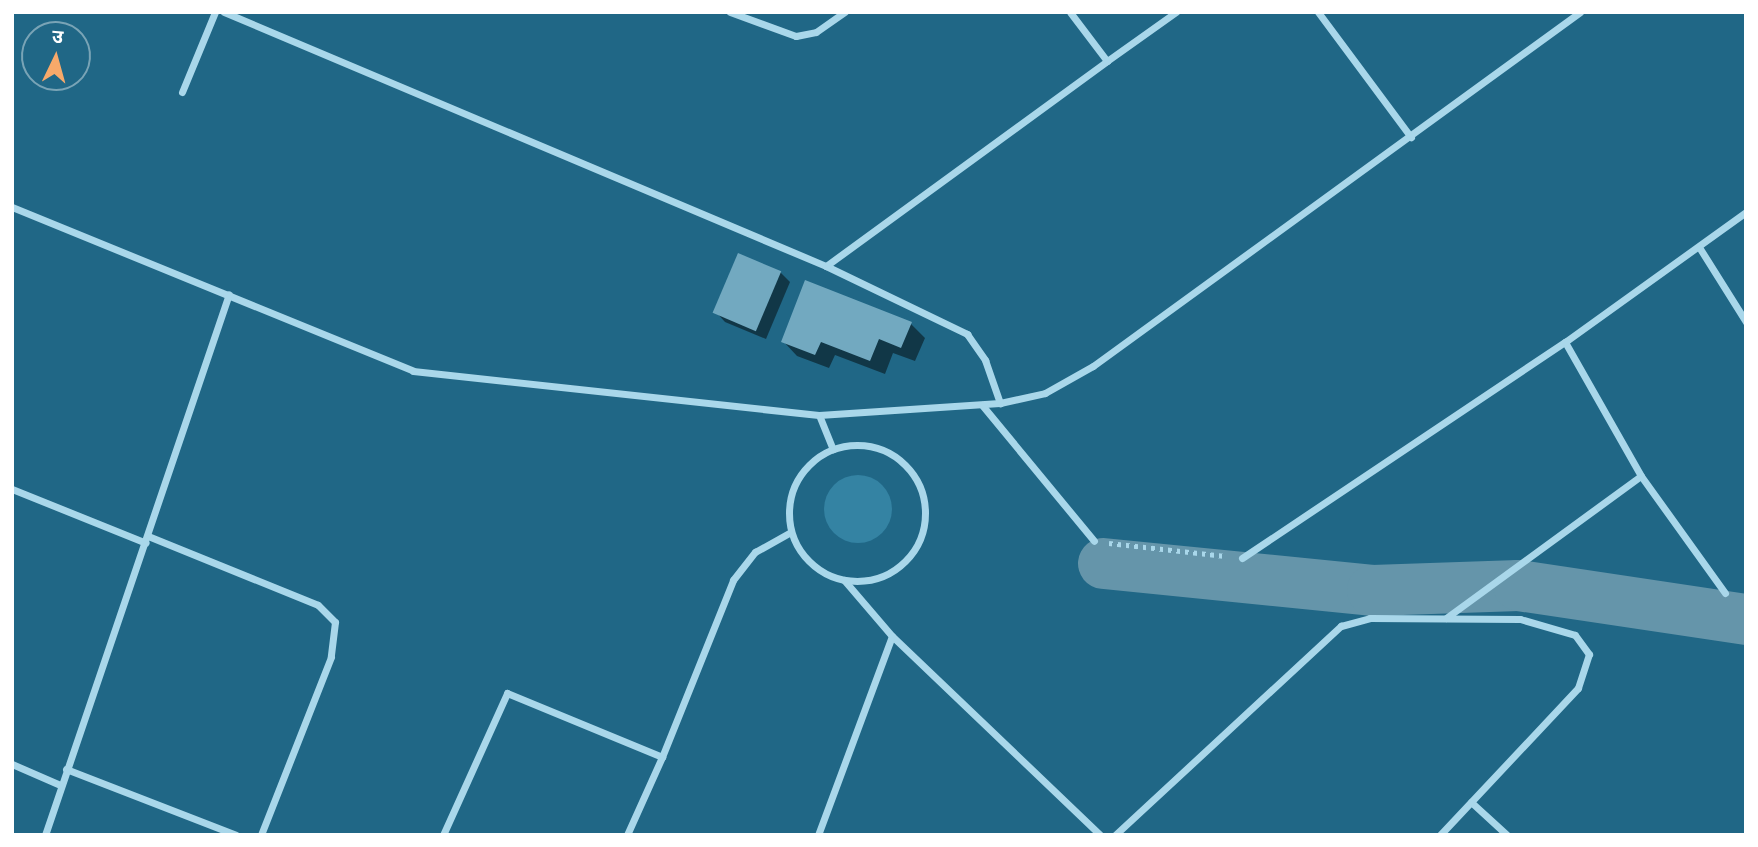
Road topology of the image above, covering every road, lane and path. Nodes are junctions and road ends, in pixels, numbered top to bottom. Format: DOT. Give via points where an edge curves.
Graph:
graph roads {
  1 [pos="215,12"];
  2 [pos="224,12"];
  3 [pos="730,12"];
  4 [pos="845,12"];
  5 [pos="1070,12"];
  6 [pos="1176,12"];
  7 [pos="1318,12"];
  8 [pos="1580,12"];
  9 [pos="748,16"];
  10 [pos="1107,61"];
  11 [pos="182,92"];
  12 [pos="1411,137"];
  13 [pos="12,207"];
  14 [pos="1746,212"];
  15 [pos="1699,247"];
  16 [pos="826,266"];
  17 [pos="229,294"];
  18 [pos="1746,322"];
  19 [pos="1565,342"];
  20 [pos="1000,403"];
  21 [pos="982,405"];
  22 [pos="819,415"];
  23 [pos="833,449"];
  24 [pos="1641,476"];
  25 [pos="12,489"];
  26 [pos="791,532"];
  27 [pos="147,539"];
  28 [pos="1094,541"];
  29 [pos="1242,558"];
  30 [pos="844,580"];
  31 [pos="1726,593"];
  32 [pos="1445,618"];
  33 [pos="892,636"];
  34 [pos="662,757"];
  35 [pos="12,764"];
  36 [pos="66,769"];
  37 [pos="60,786"];
  38 [pos="1471,802"];
  39 [pos="45,835"];
  40 [pos="236,835"];
  41 [pos="261,835"];
  42 [pos="443,835"];
  43 [pos="627,835"];
  44 [pos="818,835"];
  45 [pos="1100,835"];
  46 [pos="1115,835"];
  47 [pos="1440,835"];
  48 [pos="1507,835"];
  1 -- 11 [label="street"];
  2 -- 16 [label="street"];
  3 -- 9 [label="street"];
  4 -- 9 [label="street" via="806,36"];
  5 -- 10 [label="street"];
  6 -- 10 [label="street"];
  7 -- 12 [label="street"];
  8 -- 12 [label="street"];
  10 -- 16 [label="street"];
  12 -- 20 [label="street" via="1094,366 1045,393"];
  13 -- 17 [label="street"];
  14 -- 15 [label="street"];
  15 -- 18 [label="street"];
  15 -- 19 [label="street"];
  16 -- 20 [label="street" via="968,334 985,360"];
  17 -- 22 [label="street" via="413,371"];
  17 -- 27 [label="street"];
  19 -- 24 [label="street"];
  19 -- 29 [label="street"];
  20 -- 21 [label="street"];
  21 -- 22 [label="street"];
  21 -- 28 [label="street"];
  22 -- 23 [label="street"];
  23 -- 26 [label="street" via="813,460 798,478 788,513"];
  23 -- 30 [label="street" via="855,444 898,458 914,475 923,496 925,518 907,559 878,577"];
  24 -- 31 [label="street"];
  24 -- 32 [label="street"];
  25 -- 27 [label="street"];
  26 -- 30 [label="street" via="810,563"];
  26 -- 34 [label="street" via="755,552 733,580"];
  27 -- 36 [label="street"];
  27 -- 41 [label="street" via="318,605 335,622 331,657"];
  28 -- 29 [label="path"];
  30 -- 33 [label="street"];
  32 -- 38 [label="street" via="1541,622 1575,635 1589,654 1578,688"];
  32 -- 46 [label="street" via="1370,618 1330,634"];
  33 -- 44 [label="street"];
  33 -- 45 [label="street"];
  34 -- 42 [label="street" via="507,693"];
  34 -- 43 [label="street"];
  35 -- 37 [label="street"];
  36 -- 37 [label="street"];
  36 -- 40 [label="street"];
  37 -- 39 [label="street"];
  38 -- 47 [label="street"];
  38 -- 48 [label="street"];
}
